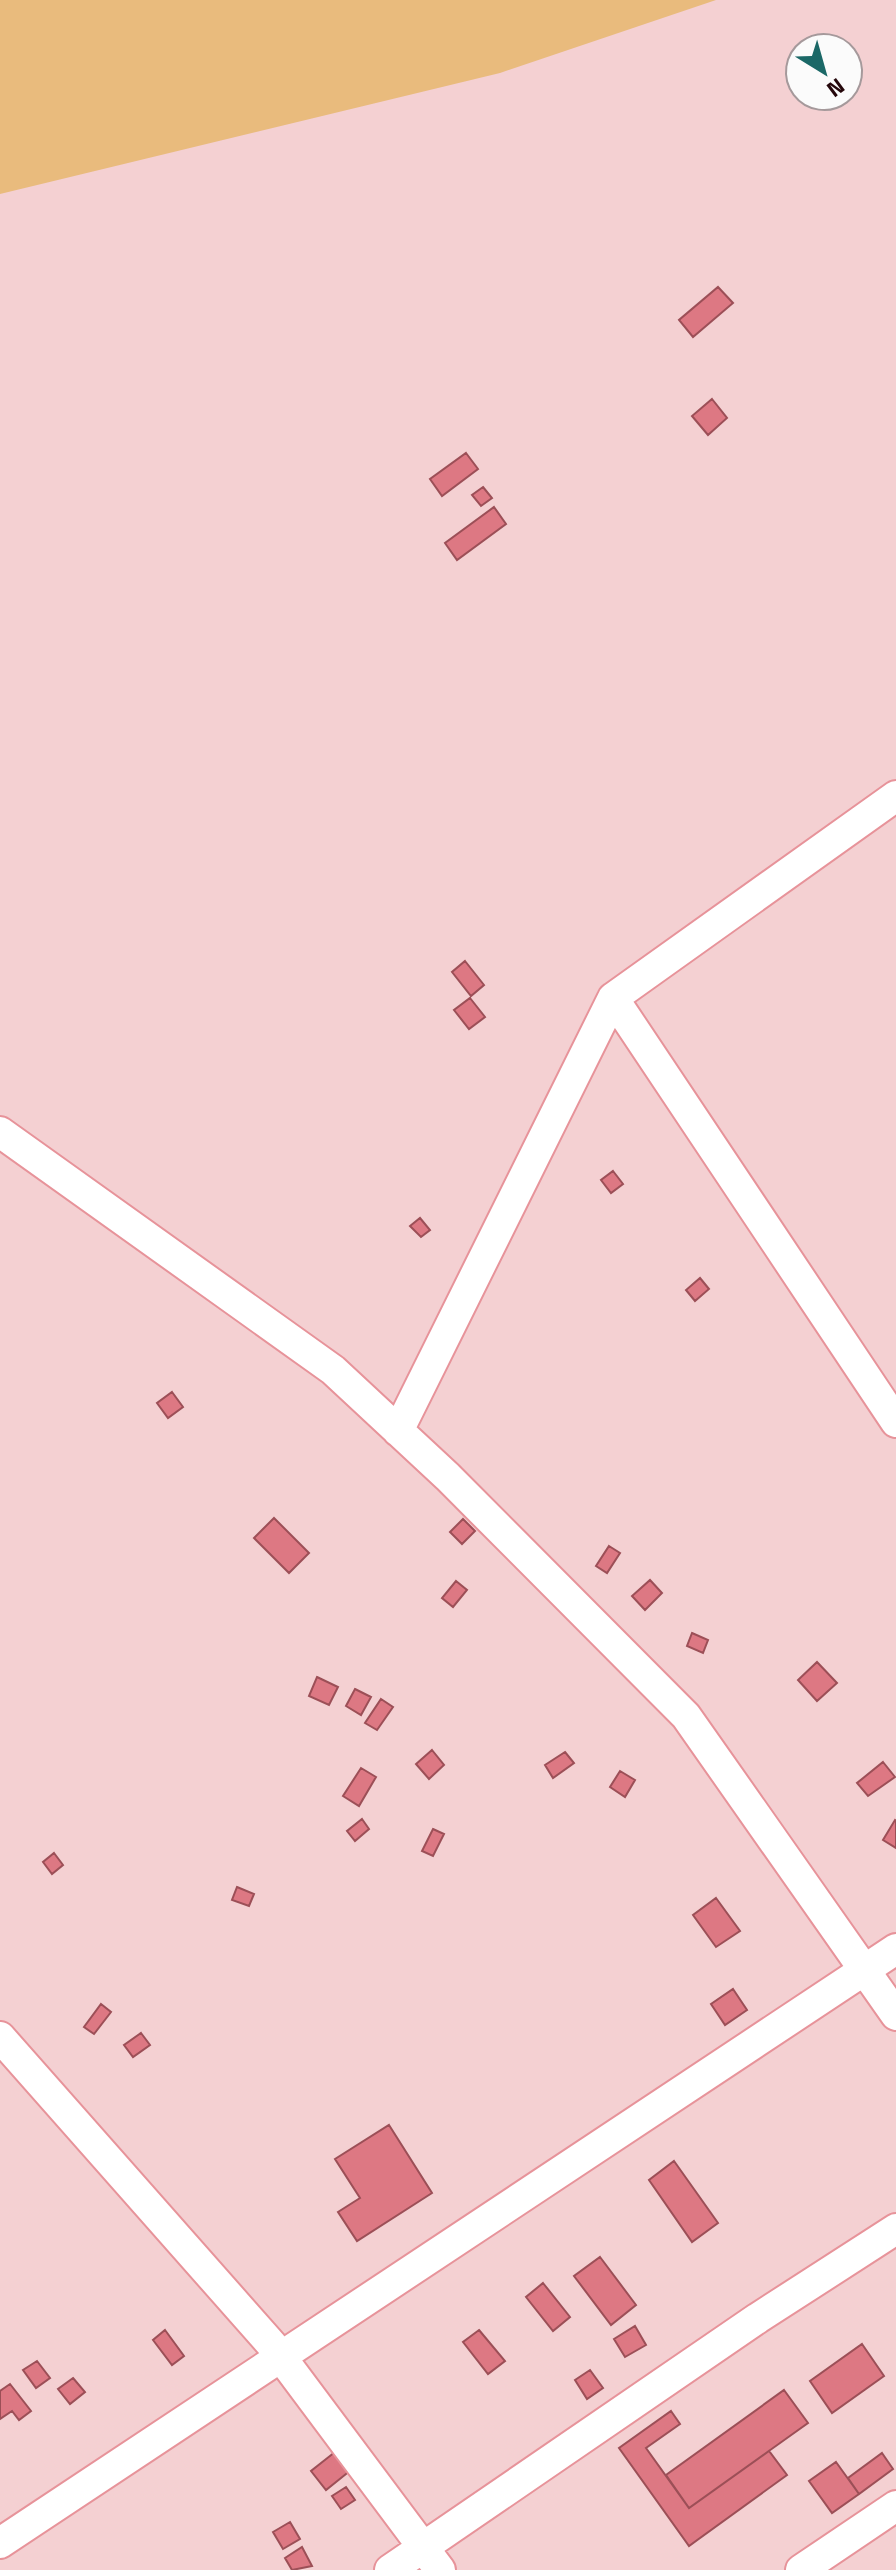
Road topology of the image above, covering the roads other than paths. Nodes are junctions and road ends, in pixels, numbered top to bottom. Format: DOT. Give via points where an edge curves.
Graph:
graph roads {
  1 [pos="896,796"];
  2 [pos="613,998"];
  3 [pos="0,1132"];
  4 [pos="896,1422"];
  5 [pos="398,1431"];
  6 [pos="896,1949"];
  7 [pos="863,1971"];
  8 [pos="896,2015"];
  9 [pos="0,2037"];
  10 [pos="896,2229"];
  11 [pos="281,2357"];
  12 [pos="896,2506"];
  13 [pos="0,2543"];
  14 [pos="432,2558"];
  15 [pos="390,2570"];
  16 [pos="801,2570"];
  1 -- 2 [label="street"];
  2 -- 4 [label="street"];
  2 -- 5 [label="street"];
  3 -- 5 [label="street" via="333,1370"];
  5 -- 7 [label="street" via="686,1716"];
  6 -- 7 [label="street"];
  7 -- 8 [label="street"];
  7 -- 11 [label="street"];
  9 -- 11 [label="street"];
  10 -- 14 [label="street" via="758,2318"];
  11 -- 13 [label="street"];
  11 -- 14 [label="street"];
  12 -- 16 [label="street"];
  14 -- 15 [label="street"];
}
